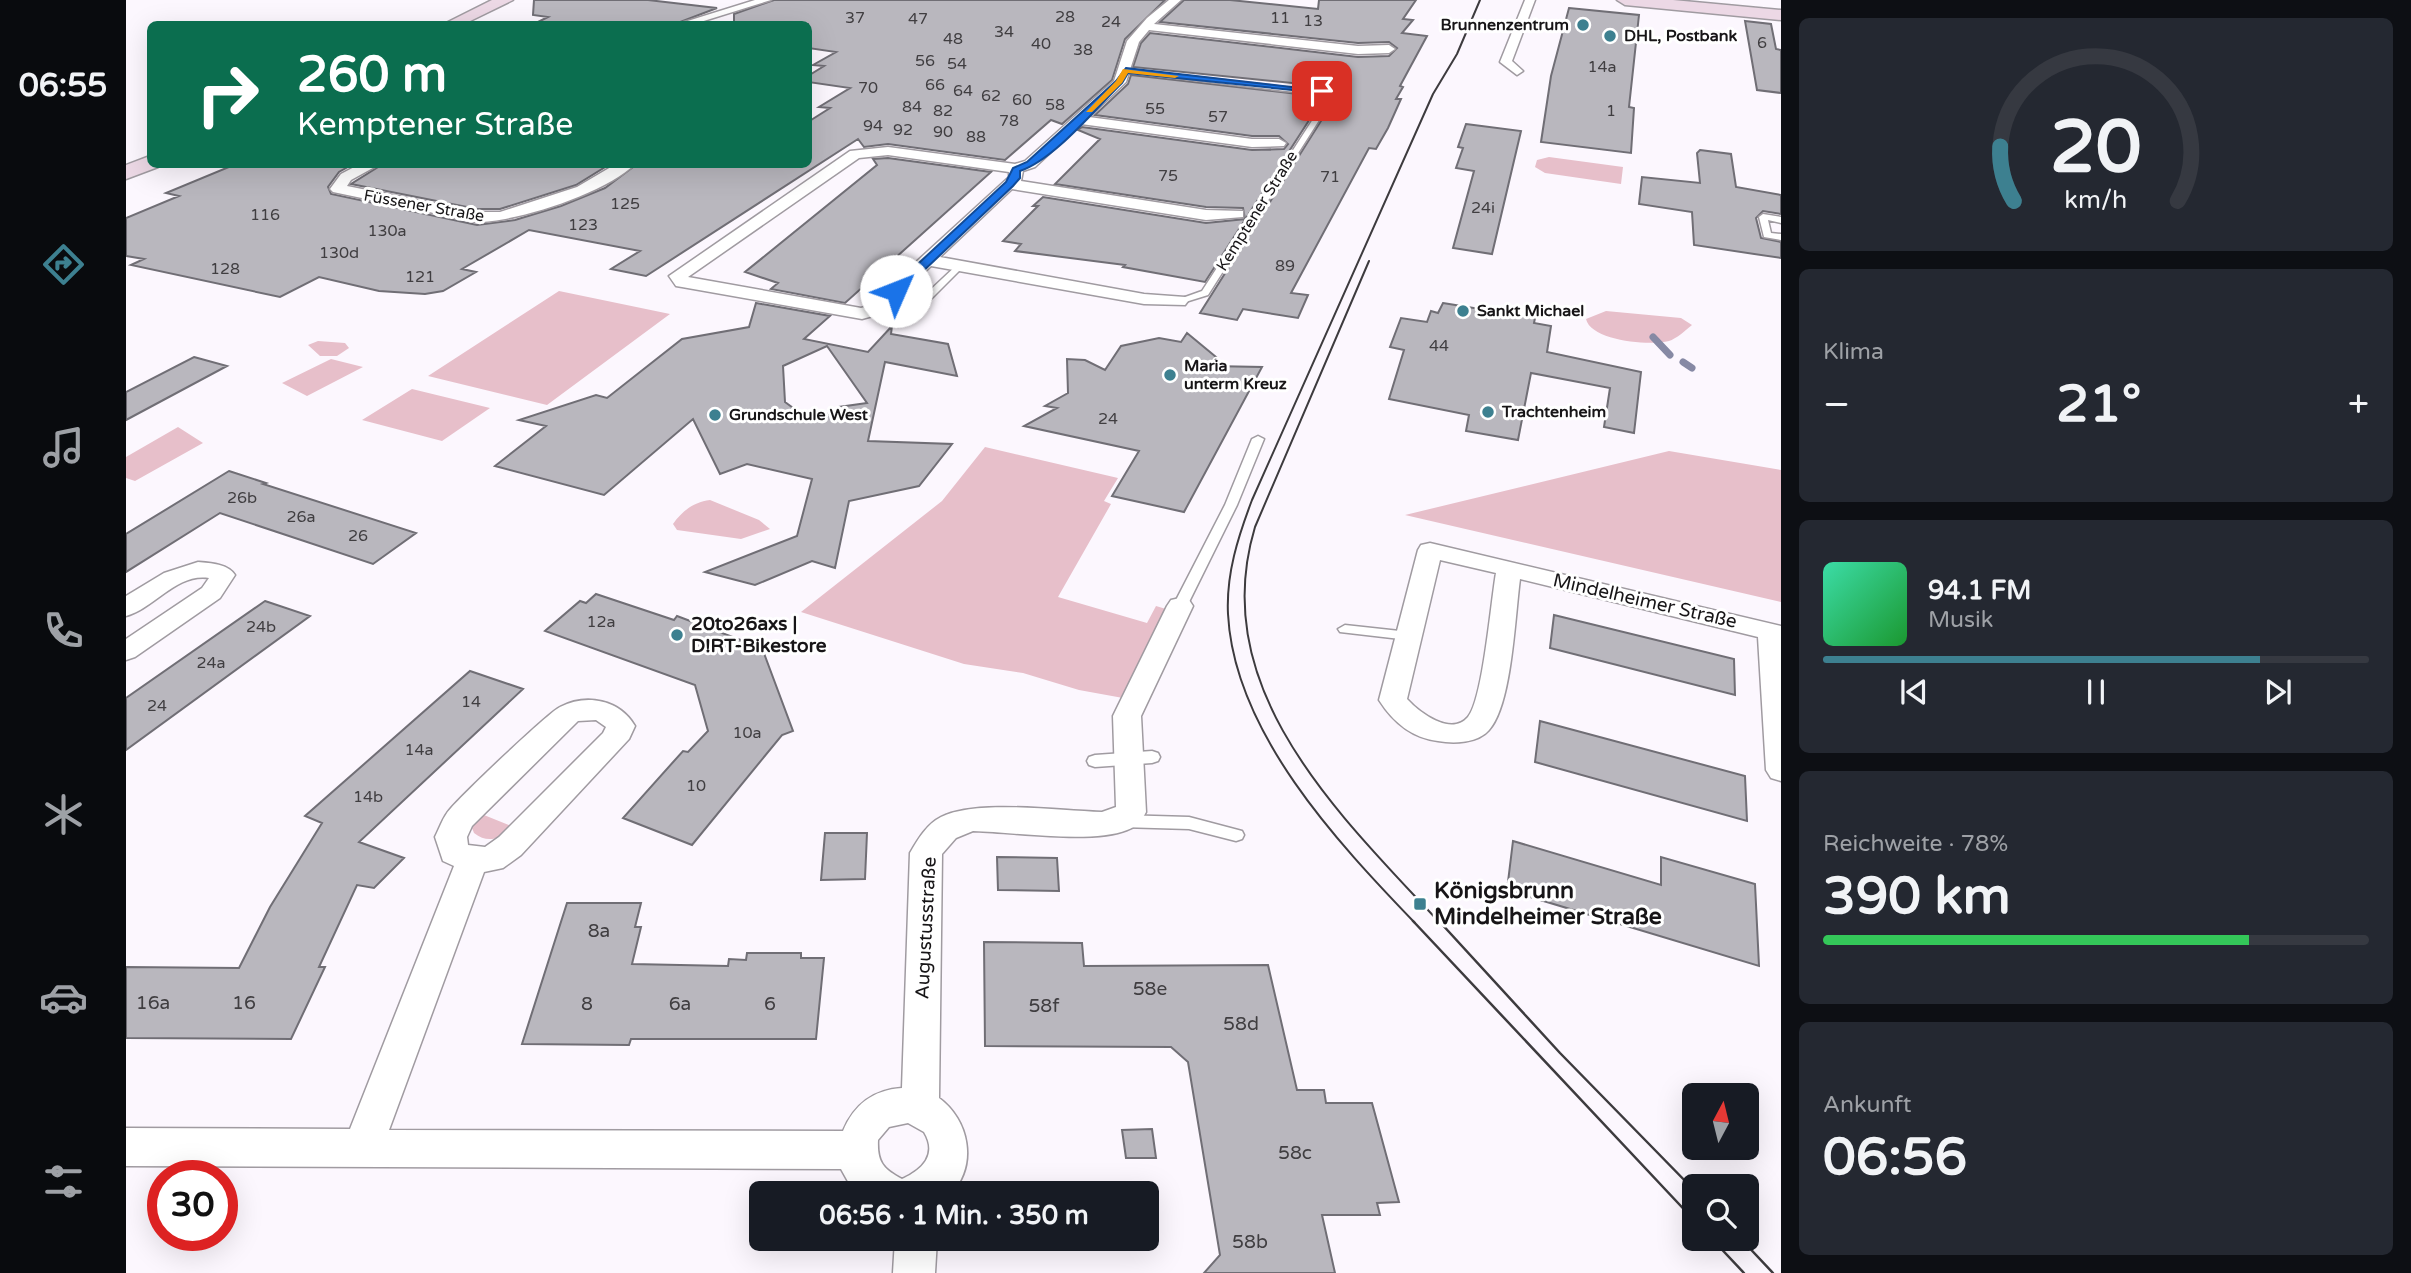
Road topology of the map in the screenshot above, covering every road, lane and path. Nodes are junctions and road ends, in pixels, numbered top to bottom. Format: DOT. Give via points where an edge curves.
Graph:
graph roads {
  1 [pos="505,0"];
  2 [pos="766,0"];
  3 [pos="1176,0"];
  4 [pos="1530,0"];
  5 [pos="1625,0"];
  6 [pos="1680,0"];
  7 [pos="1781,12"];
  8 [pos="459,21"];
  9 [pos="694,21"];
  10 [pos="1146,26"];
  11 [pos="822,30"];
  12 [pos="831,31"];
  13 [pos="1389,49"];
  14 [pos="1126,70"];
  15 [pos="1517,71"];
  16 [pos="1078,120"];
  17 [pos="1279,143"];
  18 [pos="1299,145"];
  19 [pos="147,163"];
  20 [pos="365,168"];
  21 [pos="621,168"];
  22 [pos="126,173"];
  23 [pos="1013,177"];
  24 [pos="1245,216"];
  25 [pos="1781,220"];
  26 [pos="1781,237"];
  27 [pos="927,260"];
  28 [pos="959,266"];
  29 [pos="896,291"];
  30 [pos="928,297"];
  31 [pos="1179,301"];
  32 [pos="903,322"];
  33 [pos="1258,439"];
  34 [pos="1509,568"];
  35 [pos="1180,606"];
  36 [pos="126,608"];
  37 [pos="1345,629"];
  38 [pos="1776,632"];
  39 [pos="1409,636"];
  40 [pos="126,651"];
  41 [pos="1141,758"];
  42 [pos="1095,761"];
  43 [pos="1781,770"];
  44 [pos="1119,821"];
  45 [pos="1236,835"];
  46 [pos="472,861"];
  47 [pos="920,1107"];
  48 [pos="126,1147"];
  49 [pos="363,1147"];
  50 [pos="856,1150"];
  51 [pos="868,1181"];
  52 [pos="937,1181"];
  53 [pos="915,1251"];
  54 [pos="914,1273"];
  1 -- 8 [label="street"];
  2 -- 9 [label="street"];
  3 -- 10 [label="street, Kemptener Straße"];
  4 -- 15 [label="street" via="1506,62"];
  5 -- 7 [label="street"];
  6 -- 7 [label="street"];
  10 -- 13 [label="street" via="1358,50"];
  10 -- 14 [label="street, Kemptener Straße" via="1133,41"];
  11 -- 12 [label="lane"];
  14 -- 16 [label="street, Kemptener Straße" via="1120,82"];
  14 -- 18 [label="lane, Kemptener Straße" via="1332,95"];
  16 -- 17 [label="street, Kemptener Straße"];
  16 -- 23 [label="street, Kemptener Straße"];
  17 -- 18 [label="lane"];
  18 -- 24 [label="lane, Kemptener Straße"];
  19 -- 22 [label="street"];
  20 -- 21 [label="street, Füssener Straße" via="346,177 338,189 477,217 501,217 582,190"];
  23 -- 24 [label="street, Kemptener Straße" via="1206,215"];
  23 -- 27 [label="street, Kemptener Straße"];
  23 -- 29 [label="street, Kemptener Straße" via="888,151 855,154 678,276 682,282 852,314 874,310"];
  24 -- 31 [label="lane, Kemptener Straße" via="1205,293"];
  25 -- 26 [label="lane" via="1763,217 1767,235"];
  27 -- 28 [label="street, Kemptener Straße"];
  27 -- 29 [label="street, Kemptener Straße"];
  28 -- 30 [label="lane"];
  28 -- 31 [label="street, Kemptener Straße" via="1144,299"];
  29 -- 30 [label="lane"];
  30 -- 32 [label="lane"];
  33 -- 35 [label="lane"];
  34 -- 38 [label="street, Mindelheimer Straße"];
  34 -- 39 [label="street, Mindelheimer Straße" via="1430,550"];
  34 -- 39 [label="street, Mindelheimer Straße" via="1489,697 1482,720 1467,732 1435,732 1407,719 1393,700"];
  35 -- 41 [label="street" via="1127,716"];
  36 -- 40 [label="street" via="184,573 208,568 223,575 211,593"];
  37 -- 39 [label="lane"];
  38 -- 43 [label="street"];
  41 -- 42 [label="lane"];
  41 -- 44 [label="street" via="1131,812"];
  44 -- 45 [label="lane" via="1189,823"];
  44 -- 47 [label="street, Augustusstraße" via="973,819 957,821 933,841 926,853"];
  46 -- 46 [label="street" via="492,859 510,846 615,739 621,726 614,717 590,708 569,714 459,819 451,837 454,852"];
  46 -- 49 [label="street"];
  47 -- 50 [label="street" via="906,1104 877,1113 859,1136"];
  47 -- 52 [label="street" via="944,1126 950,1140 951,1156"];
  48 -- 49 [label="street"];
  49 -- 50 [label="street"];
  50 -- 51 [label="street"];
  53 -- 54 [label="street"];
}
